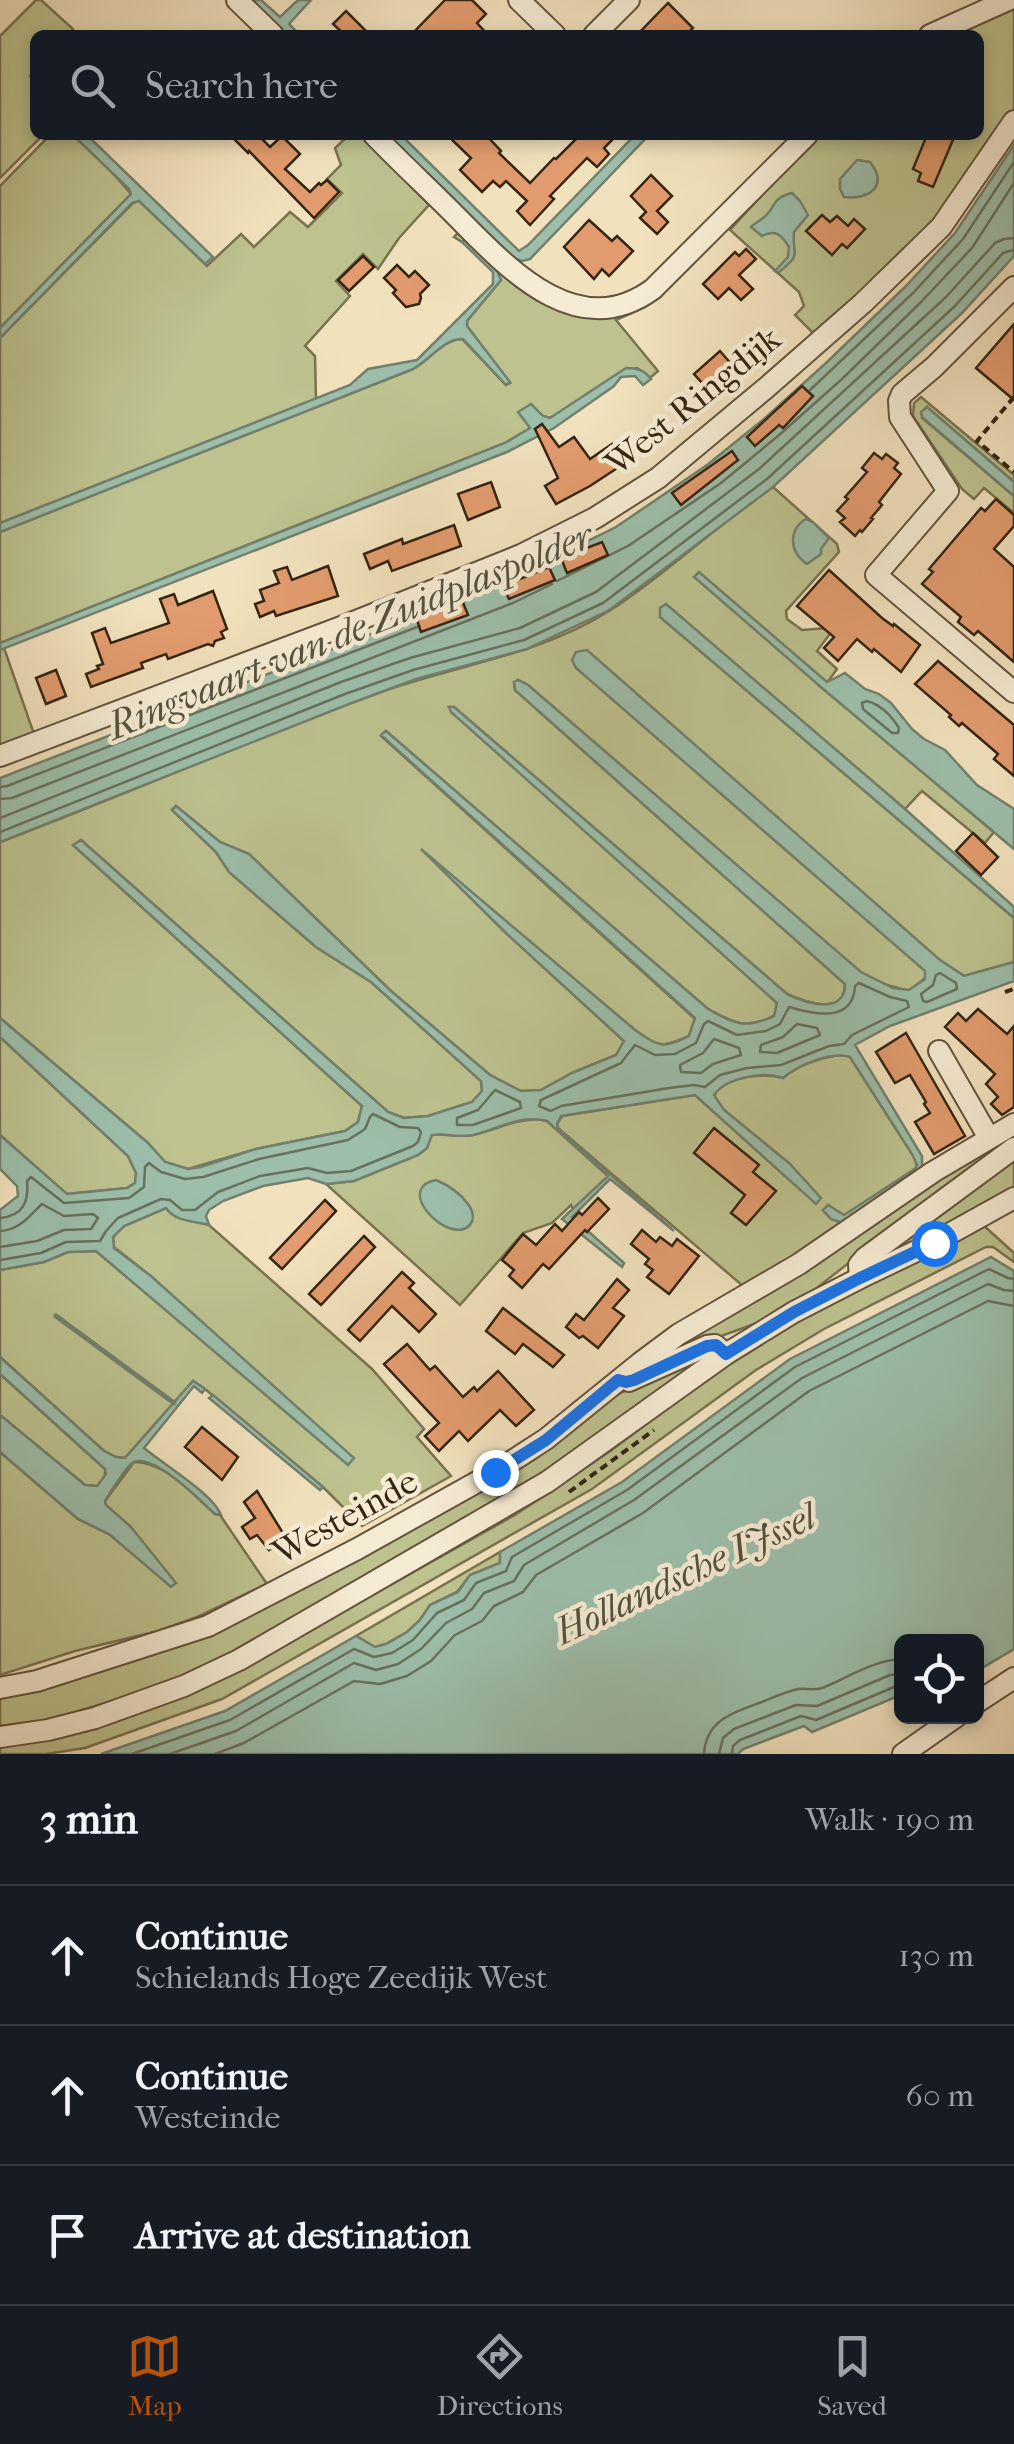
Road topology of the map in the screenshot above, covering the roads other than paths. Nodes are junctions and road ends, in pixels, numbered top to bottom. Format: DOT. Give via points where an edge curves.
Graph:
graph roads {
  1 [pos="238,0"];
  2 [pos="520,0"];
  3 [pos="629,0"];
  4 [pos="1008,0"];
  5 [pos="268,30"];
  6 [pos="550,30"];
  7 [pos="599,30"];
  8 [pos="941,30"];
  9 [pos="1014,121"];
  10 [pos="379,140"];
  11 [pos="802,140"];
  12 [pos="1014,287"];
  13 [pos="1014,692"];
  14 [pos="0,756"];
  15 [pos="939,1051"];
  16 [pos="1014,1124"];
  17 [pos="988,1138"];
  18 [pos="1014,1148"];
  19 [pos="1014,1198"];
  20 [pos="860,1278"];
  21 [pos="726,1354"];
  22 [pos="618,1380"];
  23 [pos="1014,1678"];
  24 [pos="0,1688"];
  25 [pos="984,1698"];
  26 [pos="946,1724"];
  27 [pos="0,1737"];
  28 [pos="903,1754"];
  1 -- 5 [label="street"];
  2 -- 6 [label="street"];
  3 -- 7 [label="street"];
  4 -- 8 [label="street"];
  9 -- 14 [label="street, West Ringdijk" via="941,227 863,303 658,478 595,518 340,627"];
  10 -- 11 [label="street" via="509,268 554,298 600,309 627,304 653,288"];
  12 -- 13 [label="street" via="902,394 900,417 948,491 876,575"];
  15 -- 17 [label="street"];
  16 -- 17 [label="street, Westeinde"];
  17 -- 22 [label="street, Westeinde" via="799,1264 679,1334"];
  18 -- 20 [label="street" via="865,1258"];
  19 -- 20 [label="street"];
  20 -- 21 [label="street"];
  21 -- 22 [label="street" via="707,1346 634,1380"];
  21 -- 27 [label="street" via="546,1482 239,1660 95,1718"];
  22 -- 24 [label="street, Westeinde" via="495,1472 246,1608 186,1634"];
  23 -- 25 [label="street"];
  26 -- 28 [label="street"];
}
